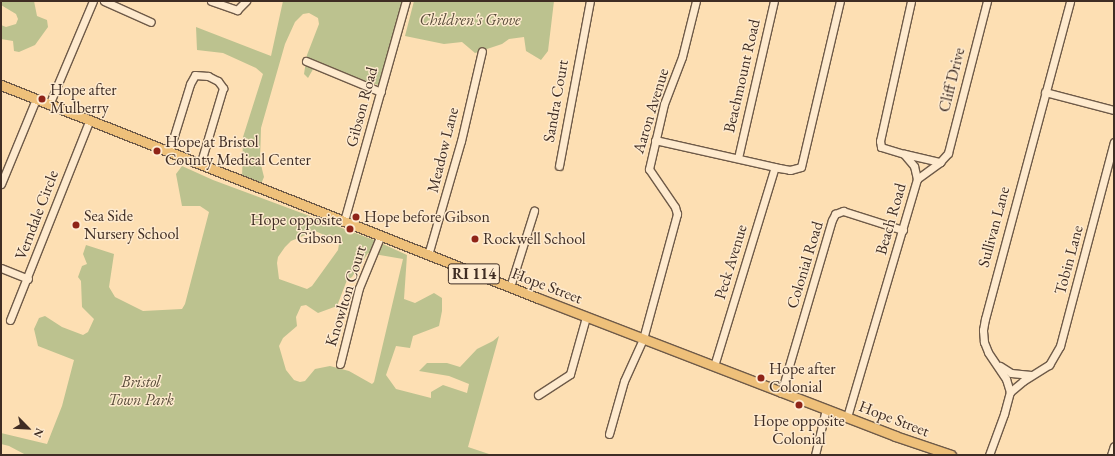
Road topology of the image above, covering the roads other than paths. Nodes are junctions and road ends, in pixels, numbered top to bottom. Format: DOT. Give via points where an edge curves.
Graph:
graph roads {
  1 [pos="93,1"];
  2 [pos="104,1"];
  3 [pos="211,1"];
  4 [pos="246,1"];
  5 [pos="406,1"];
  6 [pos="590,1"];
  7 [pos="696,1"];
  8 [pos="774,1"];
  9 [pos="840,1"];
  10 [pos="911,1"];
  11 [pos="987,1"];
  12 [pos="1070,1"];
  13 [pos="151,22"];
  14 [pos="482,51"];
  15 [pos="306,61"];
  16 [pos="1,85"];
  17 [pos="381,92"];
  18 [pos="1045,92"];
  19 [pos="36,99"];
  20 [pos="49,105"];
  21 [pos="1114,110"];
  22 [pos="89,121"];
  23 [pos="655,140"];
  24 [pos="1114,142"];
  25 [pos="169,152"];
  26 [pos="904,154"];
  27 [pos="738,158"];
  28 [pos="940,162"];
  29 [pos="200,165"];
  30 [pos="559,166"];
  31 [pos="774,167"];
  32 [pos="917,178"];
  33 [pos="1,184"];
  34 [pos="534,211"];
  35 [pos="344,221"];
  36 [pos="903,230"];
  37 [pos="380,237"];
  38 [pos="428,255"];
  39 [pos="1,268"];
  40 [pos="28,279"];
  41 [pos="510,288"];
  42 [pos="586,317"];
  43 [pos="10,320"];
  44 [pos="644,339"];
  45 [pos="340,364"];
  46 [pos="997,364"];
  47 [pos="714,366"];
  48 [pos="1034,375"];
  49 [pos="1010,392"];
  50 [pos="781,393"];
  51 [pos="538,395"];
  52 [pos="826,409"];
  53 [pos="847,417"];
  54 [pos="609,434"];
  55 [pos="1114,446"];
  56 [pos="815,455"];
  57 [pos="950,455"];
  58 [pos="989,455"];
  59 [pos="1112,455"];
  1 -- 20 [label="street"];
  2 -- 13 [label="street"];
  3 -- 4 [label="street" via="236,10"];
  5 -- 17 [label="street, Gibson Road"];
  6 -- 30 [label="street, Sandra Court"];
  7 -- 23 [label="street, Aaron Avenue" via="682,57 669,88"];
  8 -- 27 [label="street, Beachmount Road"];
  9 -- 31 [label="street" via="804,159 799,168 790,170"];
  10 -- 26 [label="street" via="880,141 881,147"];
  11 -- 28 [label="street, Cliff Drive" via="950,147"];
  12 -- 18 [label="street, Sullivan Lane"];
  14 -- 38 [label="street, Meadow Lane" via="461,141"];
  15 -- 17 [label="street"];
  16 -- 19 [label="main road, Hope Street / RI 114"];
  17 -- 35 [label="street, Gibson Road"];
  18 -- 21 [label="street"];
  18 -- 46 [label="street, Sullivan Lane" via="985,318 984,342"];
  19 -- 20 [label="main road, Hope Street / RI 114"];
  19 -- 33 [label="street"];
  20 -- 22 [label="main road, Hope Street / RI 114"];
  22 -- 25 [label="main road, Hope Street / RI 114"];
  22 -- 40 [label="street, Verndale Circle"];
  23 -- 27 [label="street"];
  23 -- 44 [label="street, Aaron Avenue" via="649,169 677,211"];
  24 -- 48 [label="street, Tobin Lane" via="1060,346 1049,364"];
  25 -- 29 [label="main road, Hope Street / RI 114"];
  25 -- 29 [label="street" via="190,84 195,75 208,76 218,81 223,88"];
  26 -- 28 [label="street"];
  26 -- 32 [label="street, Beach Road" via="914,166"];
  27 -- 31 [label="street"];
  28 -- 32 [label="street, Cliff Drive"];
  29 -- 35 [label="main road, Hope Street / RI 114"];
  31 -- 47 [label="street, Peck Avenue"];
  32 -- 36 [label="street, Beach Road"];
  34 -- 41 [label="street"];
  35 -- 37 [label="main road, Hope Street / RI 114"];
  36 -- 50 [label="street, Colonial Road" via="843,210 835,214"];
  36 -- 53 [label="street, Beach Road"];
  37 -- 38 [label="main road, Hope Street / RI 114"];
  37 -- 45 [label="street, Knowlton Court" via="359,288"];
  38 -- 41 [label="main road, Hope Street / RI 114"];
  39 -- 40 [label="street"];
  40 -- 43 [label="street, Verndale Circle"];
  41 -- 42 [label="main road, Hope Street / RI 114"];
  42 -- 44 [label="main road, Hope Street / RI 114"];
  42 -- 51 [label="street" via="570,374"];
  44 -- 47 [label="main road, Hope Street / RI 114"];
  44 -- 54 [label="street, Aaron Avenue" via="624,382"];
  46 -- 48 [label="street" via="1011,373"];
  46 -- 49 [label="street, Sullivan Lane"];
  47 -- 50 [label="main road, Hope Street / RI 114"];
  48 -- 49 [label="street, Tobin Lane"];
  49 -- 58 [label="street"];
  50 -- 52 [label="main road, Hope Street / RI 114"];
  52 -- 53 [label="main road, Hope Street / RI 114"];
  52 -- 56 [label="street"];
  53 -- 57 [label="main road, Hope Street / RI 114"];
  55 -- 59 [label="street"];
}
